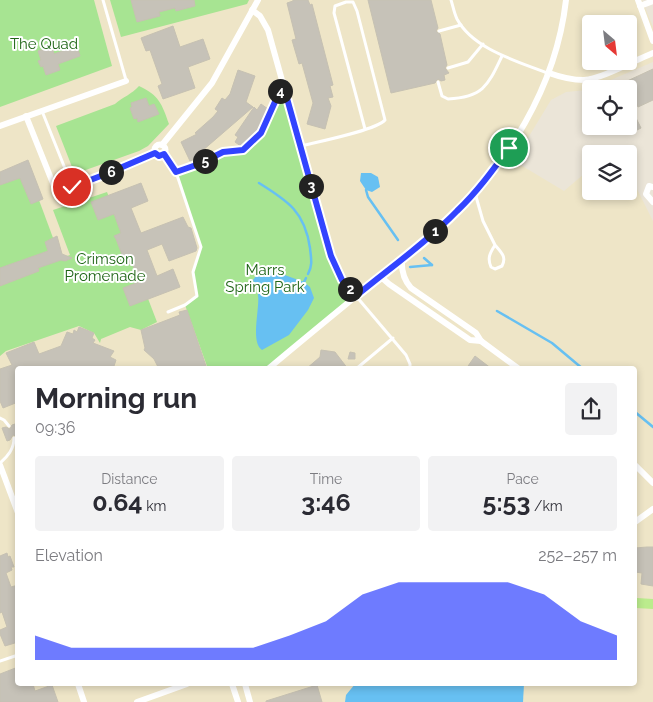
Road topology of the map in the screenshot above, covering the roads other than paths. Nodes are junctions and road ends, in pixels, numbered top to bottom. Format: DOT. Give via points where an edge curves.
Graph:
graph roads {
  1 [pos="103,0"];
  2 [pos="258,0"];
  3 [pos="451,0"];
  4 [pos="566,0"];
  5 [pos="653,1"];
  6 [pos="639,3"];
  7 [pos="252,10"];
  8 [pos="461,25"];
  9 [pos="439,31"];
  10 [pos="653,41"];
  11 [pos="483,44"];
  12 [pos="653,53"];
  13 [pos="502,56"];
  14 [pos="448,68"];
  15 [pos="549,73"];
  16 [pos="126,81"];
  17 [pos="438,82"];
  18 [pos="283,84"];
  19 [pos="42,110"];
  20 [pos="26,116"];
  21 [pos="0,126"];
  22 [pos="365,129"];
  23 [pos="162,145"];
  24 [pos="300,146"];
  25 [pos="155,153"];
  26 [pos="164,154"];
  27 [pos="176,172"];
  28 [pos="72,187"];
  29 [pos="653,187"];
  30 [pos="475,192"];
  31 [pos="653,202"];
  32 [pos="495,245"];
  33 [pos="402,258"];
  34 [pos="380,276"];
  35 [pos="356,296"];
  36 [pos="168,312"];
  37 [pos="393,338"];
  38 [pos="481,341"];
  39 [pos="272,366"];
  40 [pos="360,366"];
  41 [pos="410,366"];
  42 [pos="515,366"];
  43 [pos="0,418"];
  44 [pos="9,426"];
  45 [pos="14,438"];
  46 [pos="0,464"];
  47 [pos="637,467"];
  48 [pos="653,483"];
  49 [pos="15,504"];
  50 [pos="653,509"];
  51 [pos="637,521"];
  52 [pos="15,656"];
  53 [pos="0,662"];
  54 [pos="79,686"];
  55 [pos="183,686"];
  56 [pos="233,686"];
  57 [pos="245,686"];
  58 [pos="151,700"];
  59 [pos="84,702"];
  60 [pos="137,702"];
  61 [pos="238,702"];
  62 [pos="250,702"];
  1 -- 16 [label="lane"];
  2 -- 7 [label="street"];
  3 -- 8 [label="lane"];
  4 -- 15 [label="street"];
  5 -- 6 [label="street"];
  6 -- 10 [label="street"];
  7 -- 18 [label="street" via="268,30"];
  7 -- 23 [label="street" via="212,83"];
  8 -- 9 [label="lane"];
  8 -- 11 [label="lane"];
  11 -- 13 [label="lane"];
  11 -- 14 [label="lane" via="468,62"];
  12 -- 15 [label="street" via="586,80"];
  13 -- 15 [label="lane"];
  13 -- 17 [label="lane" via="488,84 480,91 448,99 442,96"];
  15 -- 30 [label="street" via="519,133"];
  16 -- 19 [label="street"];
  18 -- 24 [label="street"];
  18 -- 27 [label="lane" via="261,133 243,150 223,152"];
  19 -- 20 [label="street"];
  19 -- 28 [label="lane"];
  20 -- 21 [label="street"];
  20 -- 28 [label="street" via="54,186 63,190"];
  22 -- 22 [label="lane" via="385,120 357,11 353,2 346,2 335,6 334,13"];
  22 -- 24 [label="lane"];
  23 -- 25 [label="street" via="156,146"];
  23 -- 26 [label="street"];
  24 -- 35 [label="street" via="331,256 342,280"];
  25 -- 26 [label="street" via="159,156"];
  25 -- 28 [label="street"];
  26 -- 27 [label="lane"];
  27 -- 36 [label="lane" via="201,247 193,272 197,296 185,306"];
  29 -- 31 [label="street" via="649,186 646,194"];
  30 -- 32 [label="lane" via="483,221"];
  30 -- 33 [label="street" via="442,226"];
  32 -- 32 [label="lane" via="489,255 491,267 495,269 504,261"];
  33 -- 34 [label="street"];
  33 -- 38 [label="street" via="404,277 411,288 476,333"];
  34 -- 35 [label="street"];
  34 -- 38 [label="street" via="470,340"];
  35 -- 37 [label="lane"];
  35 -- 39 [label="street"];
  37 -- 40 [label="lane"];
  37 -- 41 [label="lane"];
  38 -- 42 [label="street"];
  43 -- 44 [label="lane"];
  45 -- 46 [label="lane" via="14,446"];
  46 -- 49 [label="street"];
  47 -- 48 [label="street"];
  50 -- 51 [label="street"];
  52 -- 53 [label="lane"];
  54 -- 59 [label="street"];
  55 -- 58 [label="street"];
  56 -- 61 [label="street"];
  57 -- 62 [label="street"];
  58 -- 60 [label="street"];
}
